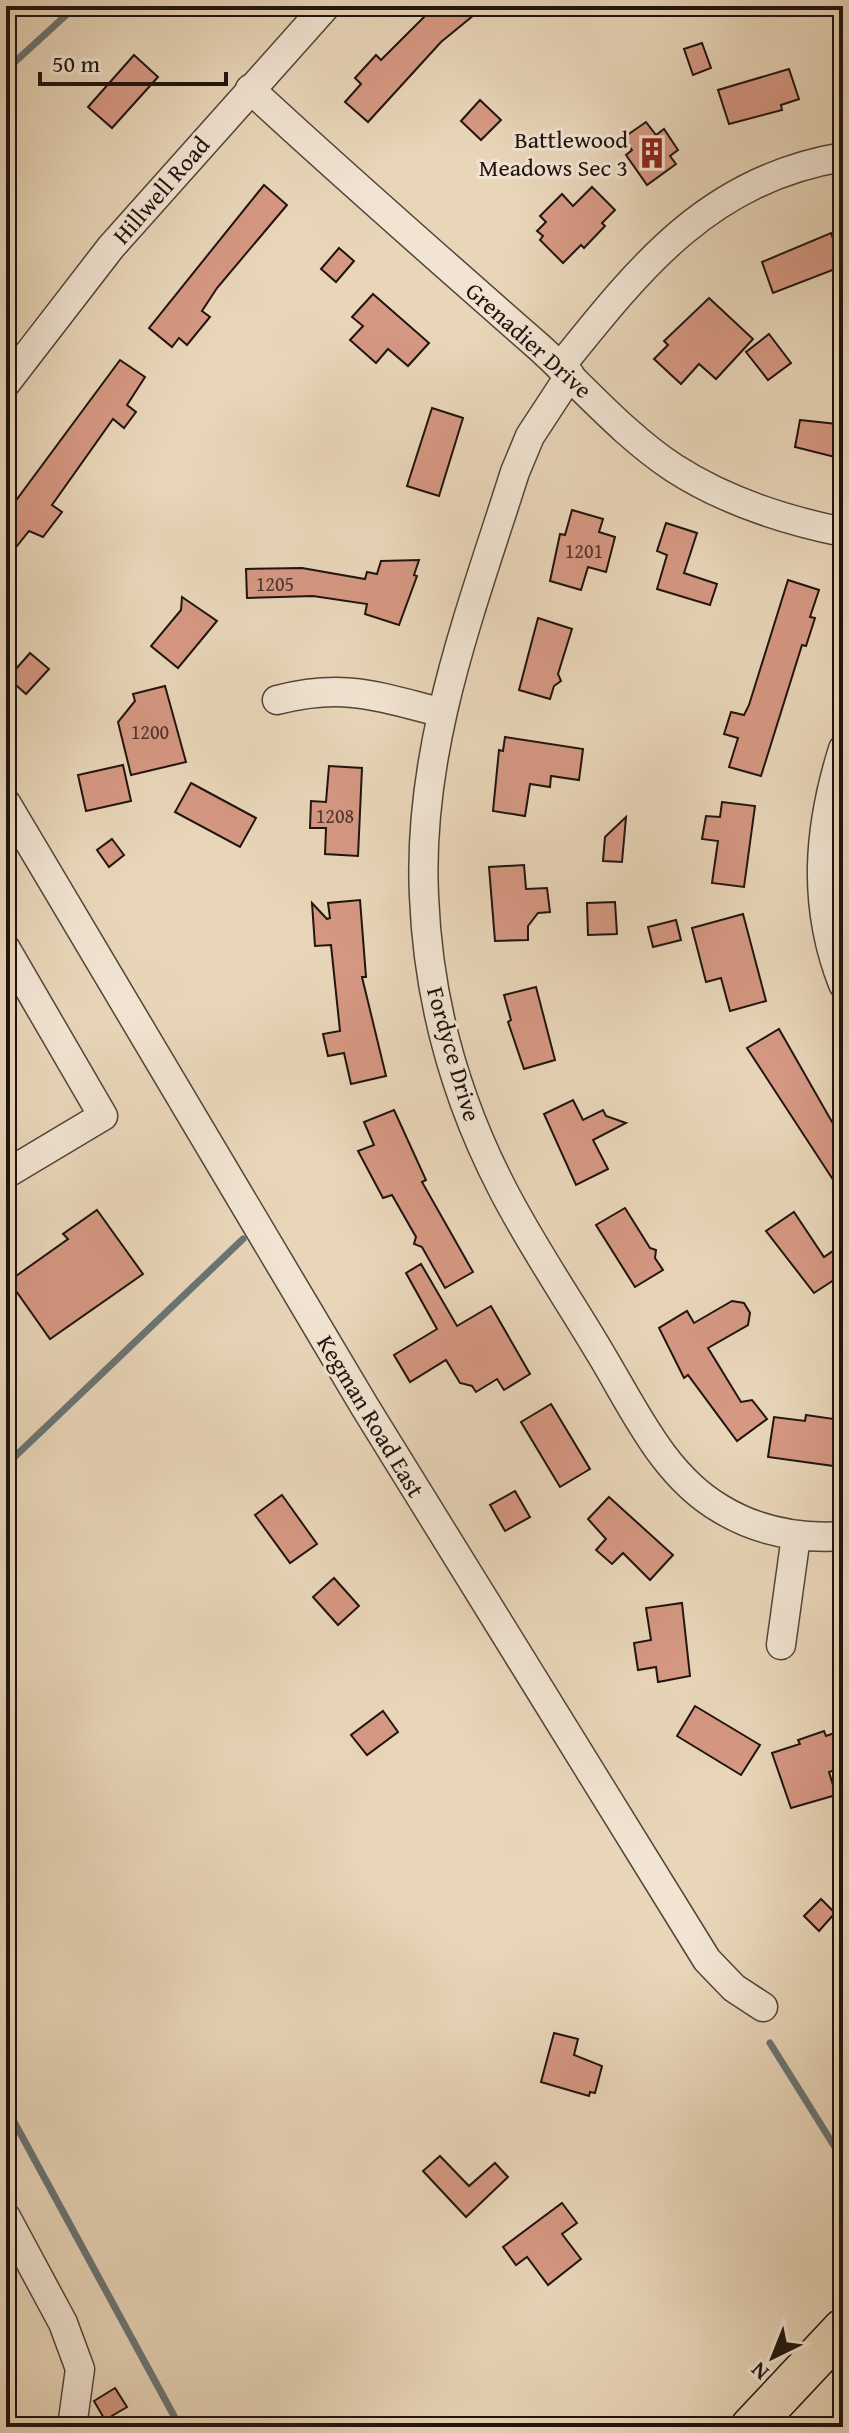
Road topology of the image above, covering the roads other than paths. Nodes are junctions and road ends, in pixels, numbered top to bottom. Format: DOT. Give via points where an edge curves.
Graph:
graph roads {
  1 [pos="326,6"];
  2 [pos="250,89"];
  3 [pos="843,157"];
  4 [pos="565,371"];
  5 [pos="6,383"];
  6 [pos="843,532"];
  7 [pos="277,700"];
  8 [pos="440,712"];
  9 [pos="843,749"];
  10 [pos="6,803"];
  11 [pos="6,949"];
  12 [pos="843,984"];
  13 [pos="6,1174"];
  14 [pos="796,1536"];
  15 [pos="843,1536"];
  16 [pos="781,1645"];
  17 [pos="763,2007"];
  18 [pos="6,2217"];
  19 [pos="843,2329"];
  20 [pos="72,2427"];
  21 [pos="751,2427"];
  1 -- 2 [label="street, Hillwell Road"];
  2 -- 4 [label="street, Grenadier Drive"];
  2 -- 5 [label="street, Hillwell Road" via="111,247"];
  3 -- 4 [label="street, Fordyce Drive" via="757,183 699,215 628,282"];
  4 -- 6 [label="street, Grenadier Drive" via="626,430 714,491 766,512"];
  4 -- 8 [label="street, Fordyce Drive" via="515,472"];
  7 -- 8 [label="street" via="315,690 348,690"];
  8 -- 14 [label="street, Fordyce Drive" via="425,815 424,895 432,990 470,1117 502,1188 671,1466 720,1509"];
  9 -- 12 [label="street" via="821,843 824,920"];
  10 -- 17 [label="street, Kegman Road East" via="531,1680 707,1960 734,1988"];
  11 -- 13 [label="street" via="103,1116"];
  14 -- 15 [label="street, Fordyce Drive"];
  14 -- 16 [label="street"];
  18 -- 20 [label="street" via="63,2323 80,2369"];
  19 -- 21 [label="highway"];
}
